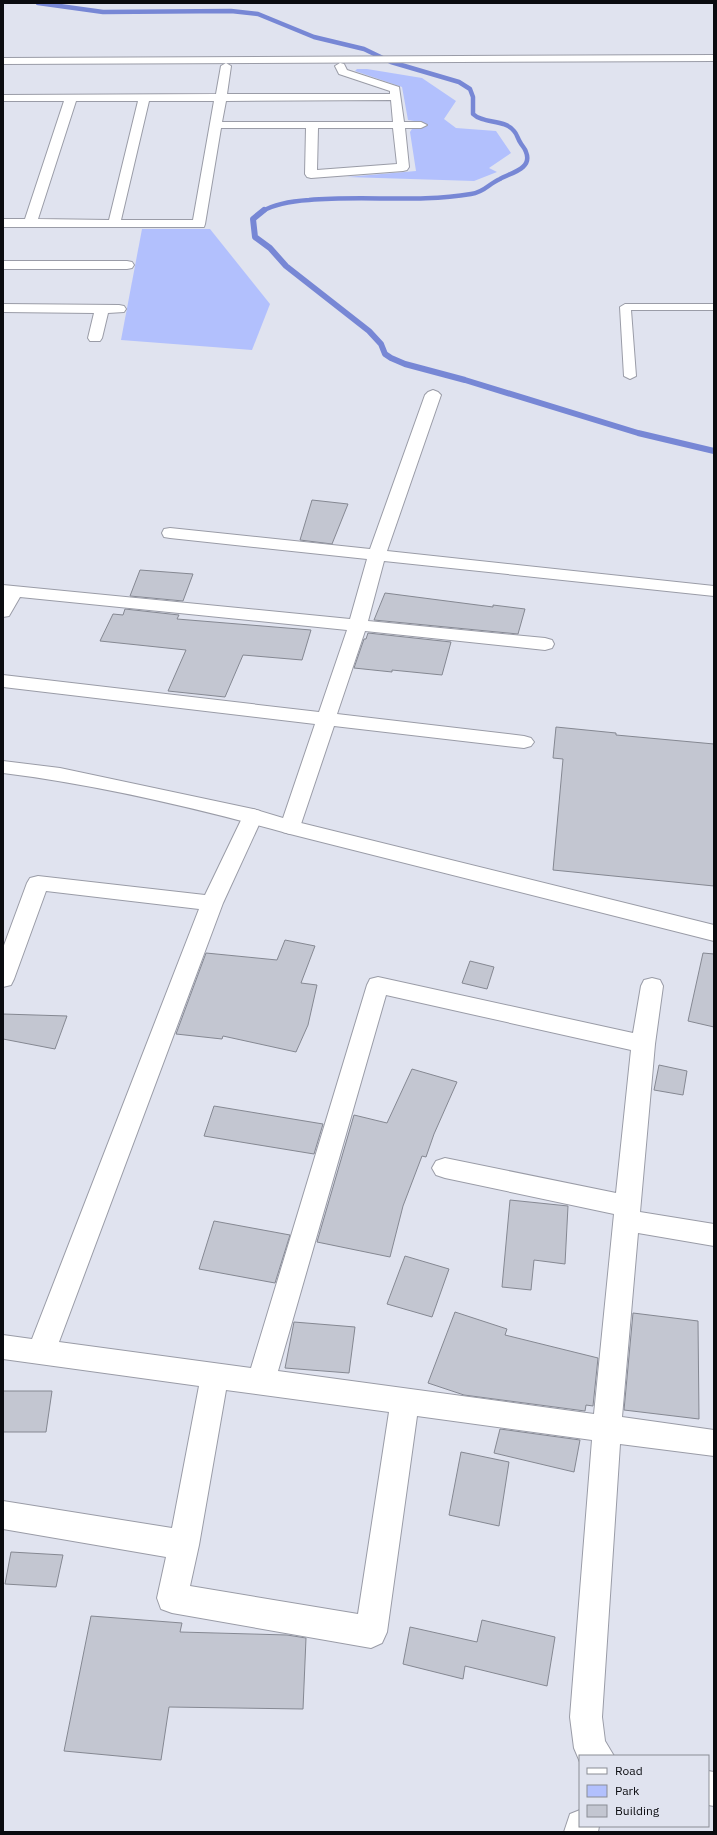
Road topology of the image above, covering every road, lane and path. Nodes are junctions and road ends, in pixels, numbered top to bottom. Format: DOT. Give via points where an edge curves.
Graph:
graph roads {
  1 [pos="714,58"];
  2 [pos="3,61"];
  3 [pos="344,63"];
  4 [pos="714,64"];
  5 [pos="3,66"];
  6 [pos="226,66"];
  7 [pos="3,98"];
  8 [pos="71,98"];
  9 [pos="144,98"];
  10 [pos="221,98"];
  11 [pos="396,98"];
  12 [pos="216,125"];
  13 [pos="312,125"];
  14 [pos="399,125"];
  15 [pos="421,126"];
  16 [pos="3,224"];
  17 [pos="30,224"];
  18 [pos="114,224"];
  19 [pos="3,265"];
  20 [pos="127,265"];
  21 [pos="714,307"];
  22 [pos="3,308"];
  23 [pos="102,309"];
  24 [pos="119,309"];
  25 [pos="95,338"];
  26 [pos="630,376"];
  27 [pos="432,395"];
  28 [pos="170,533"];
  29 [pos="377,555"];
  30 [pos="9,590"];
  31 [pos="714,591"];
  32 [pos="3,612"];
  33 [pos="358,624"];
  34 [pos="545,644"];
  35 [pos="3,681"];
  36 [pos="325,718"];
  37 [pos="524,742"];
  38 [pos="3,767"];
  39 [pos="253,816"];
  40 [pos="290,827"];
  41 [pos="212,903"];
  42 [pos="714,933"];
  43 [pos="3,979"];
  44 [pos="652,986"];
  45 [pos="644,1044"];
  46 [pos="445,1168"];
  47 [pos="627,1213"];
  48 [pos="714,1235"];
  49 [pos="3,1347"];
  50 [pos="41,1352"];
  51 [pos="215,1375"];
  52 [pos="261,1381"];
  53 [pos="405,1401"];
  54 [pos="607,1428"];
  55 [pos="714,1443"];
  56 [pos="3,1515"];
  57 [pos="184,1545"];
  58 [pos="593,1754"];
  1 -- 3 [label="street" via="412,59"];
  2 -- 3 [label="street"];
  3 -- 4 [label="street" via="359,66"];
  3 -- 6 [label="street"];
  3 -- 11 [label="street" via="343,72 396,89"];
  5 -- 6 [label="street"];
  6 -- 10 [label="street"];
  7 -- 8 [label="street"];
  8 -- 9 [label="street"];
  8 -- 17 [label="street"];
  9 -- 10 [label="street"];
  9 -- 18 [label="street"];
  10 -- 11 [label="street"];
  10 -- 12 [label="street"];
  11 -- 14 [label="street"];
  12 -- 13 [label="street"];
  12 -- 18 [label="street" via="199,224"];
  13 -- 14 [label="street"];
  13 -- 14 [label="street" via="311,174 403,167"];
  14 -- 15 [label="street"];
  16 -- 17 [label="street"];
  17 -- 18 [label="street"];
  19 -- 20 [label="street"];
  21 -- 26 [label="lane" via="625,307"];
  22 -- 23 [label="street"];
  23 -- 24 [label="street"];
  23 -- 25 [label="street"];
  27 -- 29 [label="street"];
  28 -- 29 [label="street"];
  29 -- 31 [label="street"];
  29 -- 33 [label="street"];
  30 -- 32 [label="street"];
  30 -- 33 [label="street"];
  33 -- 34 [label="street"];
  33 -- 36 [label="street"];
  35 -- 36 [label="street"];
  36 -- 37 [label="street"];
  36 -- 40 [label="street"];
  38 -- 39 [label="street" via="60,774"];
  39 -- 40 [label="street"];
  39 -- 41 [label="street"];
  40 -- 42 [label="street"];
  41 -- 43 [label="street" via="38,883"];
  41 -- 50 [label="street"];
  44 -- 45 [label="street"];
  45 -- 47 [label="street"];
  45 -- 52 [label="street" via="378,985"];
  46 -- 47 [label="street"];
  47 -- 48 [label="street"];
  47 -- 54 [label="street"];
  49 -- 50 [label="street"];
  50 -- 51 [label="street"];
  51 -- 52 [label="street"];
  51 -- 57 [label="street"];
  52 -- 53 [label="street"];
  53 -- 54 [label="street"];
  53 -- 57 [label="street" via="371,1632 172,1598"];
  54 -- 55 [label="street"];
  54 -- 58 [label="street" via="586,1717"];
  56 -- 57 [label="street"];
}
